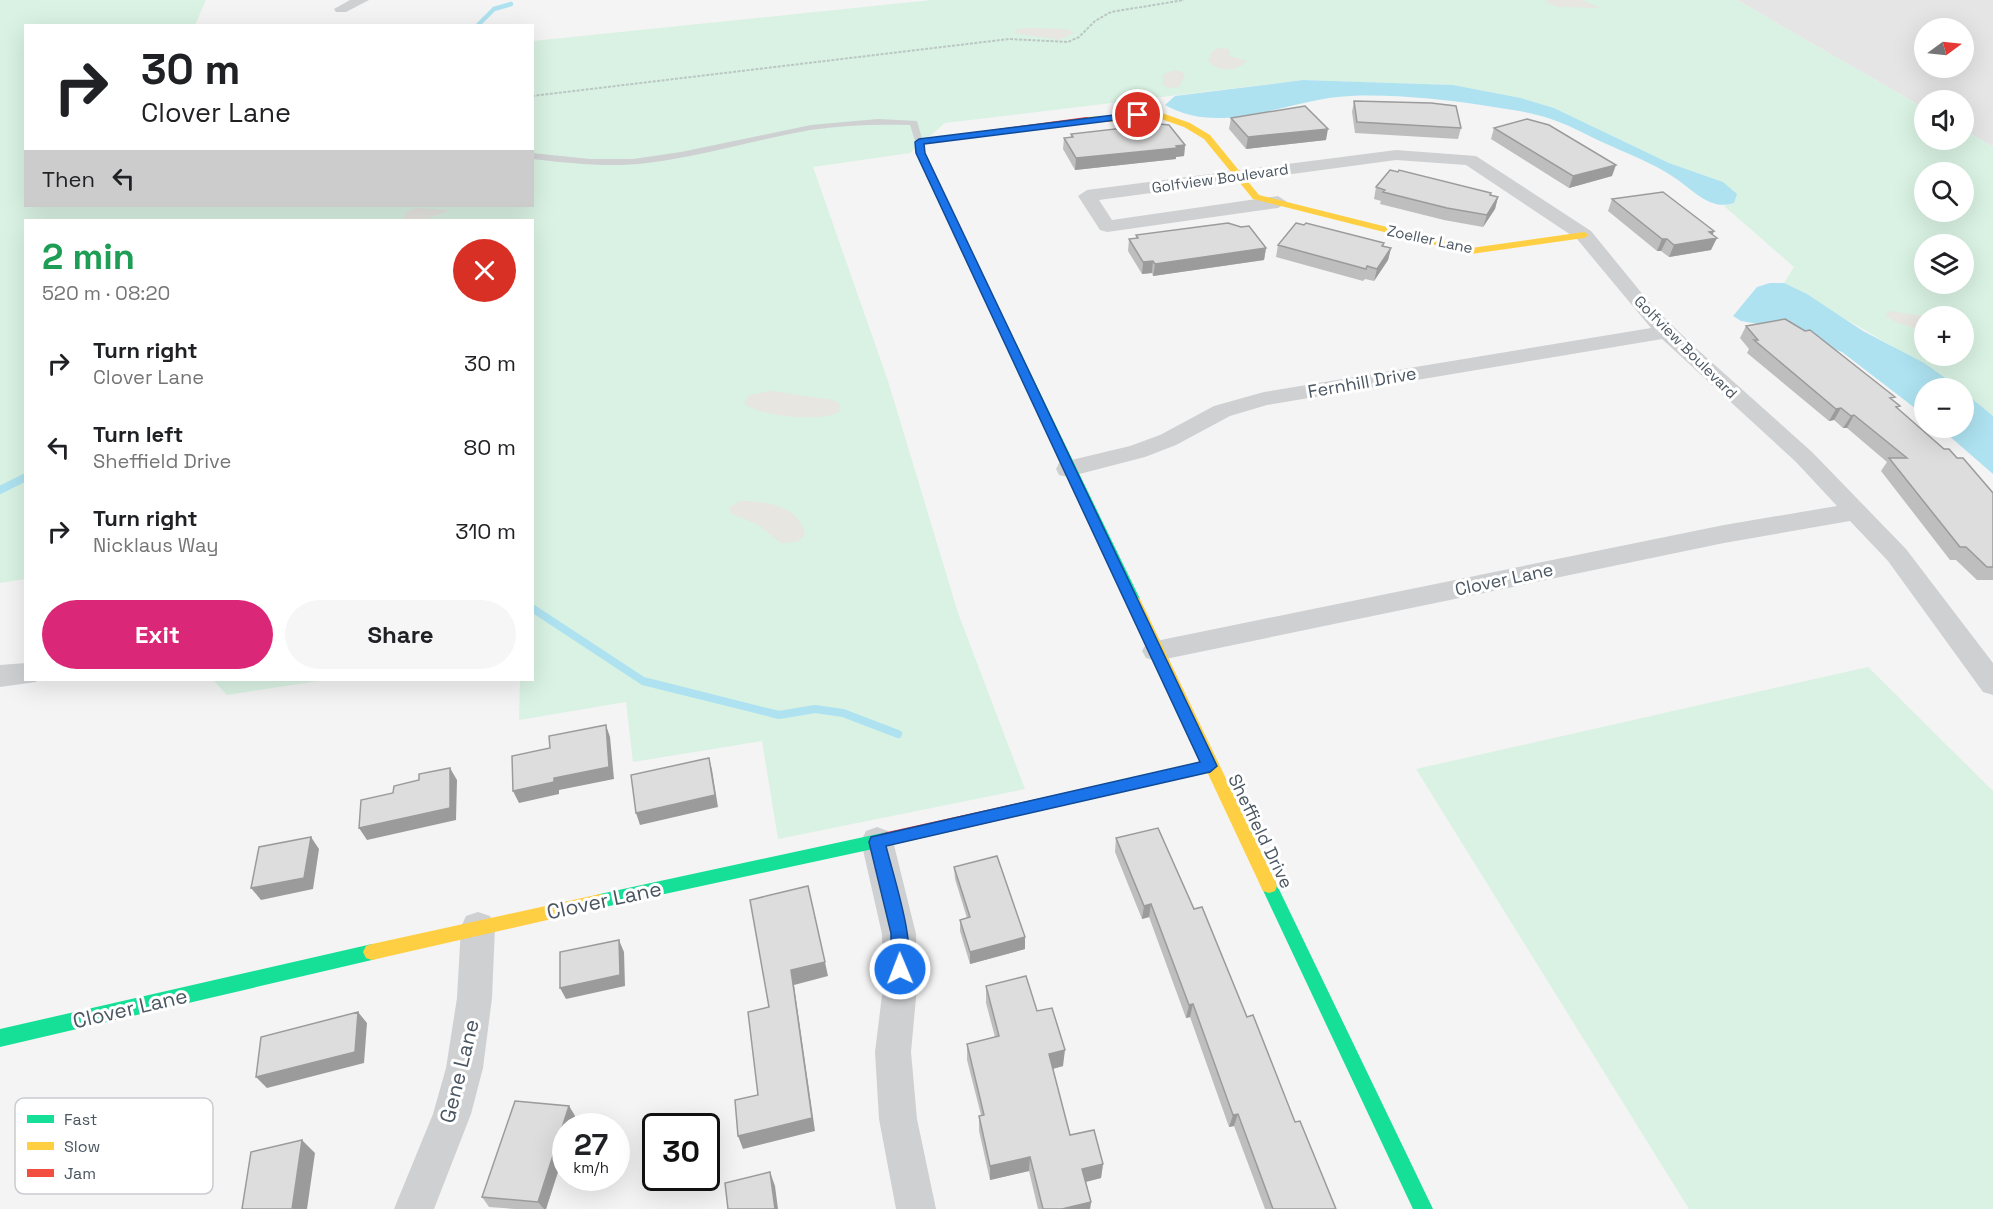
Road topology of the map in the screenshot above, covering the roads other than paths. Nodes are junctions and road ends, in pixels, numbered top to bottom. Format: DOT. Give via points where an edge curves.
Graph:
graph roads {
  1 [pos="362,0"];
  2 [pos="341,9"];
  3 [pos="919,142"];
  4 [pos="534,156"];
  5 [pos="1238,176"];
  6 [pos="1088,196"];
  7 [pos="1278,202"];
  8 [pos="1584,235"];
  9 [pos="1667,332"];
  10 [pos="1068,469"];
  11 [pos="1853,512"];
  12 [pos="1156,651"];
  13 [pos="24,674"];
  14 [pos="0,676"];
  15 [pos="1993,684"];
  16 [pos="1210,766"];
  17 [pos="877,842"];
  18 [pos="478,927"];
  19 [pos="0,1038"];
  20 [pos="414,1209"];
  21 [pos="916,1209"];
  22 [pos="1423,1209"];
  1 -- 2 [label="street"];
  3 -- 4 [label="lane" via="914,123 866,120 797,129 644,160 602,162"];
  3 -- 5 [label="street, Zoeller Lane" via="1110,117 1162,116 1207,137"];
  3 -- 10 [label="street, Sheffield Drive" via="920,153"];
  5 -- 6 [label="street, Golfview Boulevard"];
  5 -- 7 [label="street, Zoeller Lane" via="1256,197"];
  5 -- 8 [label="street, Golfview Boulevard" via="1396,155 1470,160"];
  6 -- 7 [label="street, Zoeller Lane" via="1107,226"];
  7 -- 8 [label="street, Zoeller Lane" via="1471,251"];
  8 -- 9 [label="street, Golfview Boulevard"];
  9 -- 10 [label="street, Fernhill Drive" via="1264,399 1222,411 1137,452"];
  9 -- 11 [label="street, Golfview Boulevard" via="1804,458"];
  10 -- 12 [label="street, Sheffield Drive"];
  11 -- 12 [label="street, Clover Lane" via="1724,534"];
  11 -- 15 [label="street, Golfview Boulevard" via="1897,555"];
  12 -- 16 [label="street, Sheffield Drive"];
  13 -- 14 [label="street"];
  16 -- 17 [label="street, Clover Lane"];
  16 -- 22 [label="street, Sheffield Drive"];
  17 -- 18 [label="street, Clover Lane"];
  17 -- 21 [label="street" via="899,933 900,987 893,1052 898,1119"];
  18 -- 19 [label="street, Clover Lane"];
  18 -- 20 [label="street, Gene Lane" via="473,1031 452,1114 423,1177"];
}
